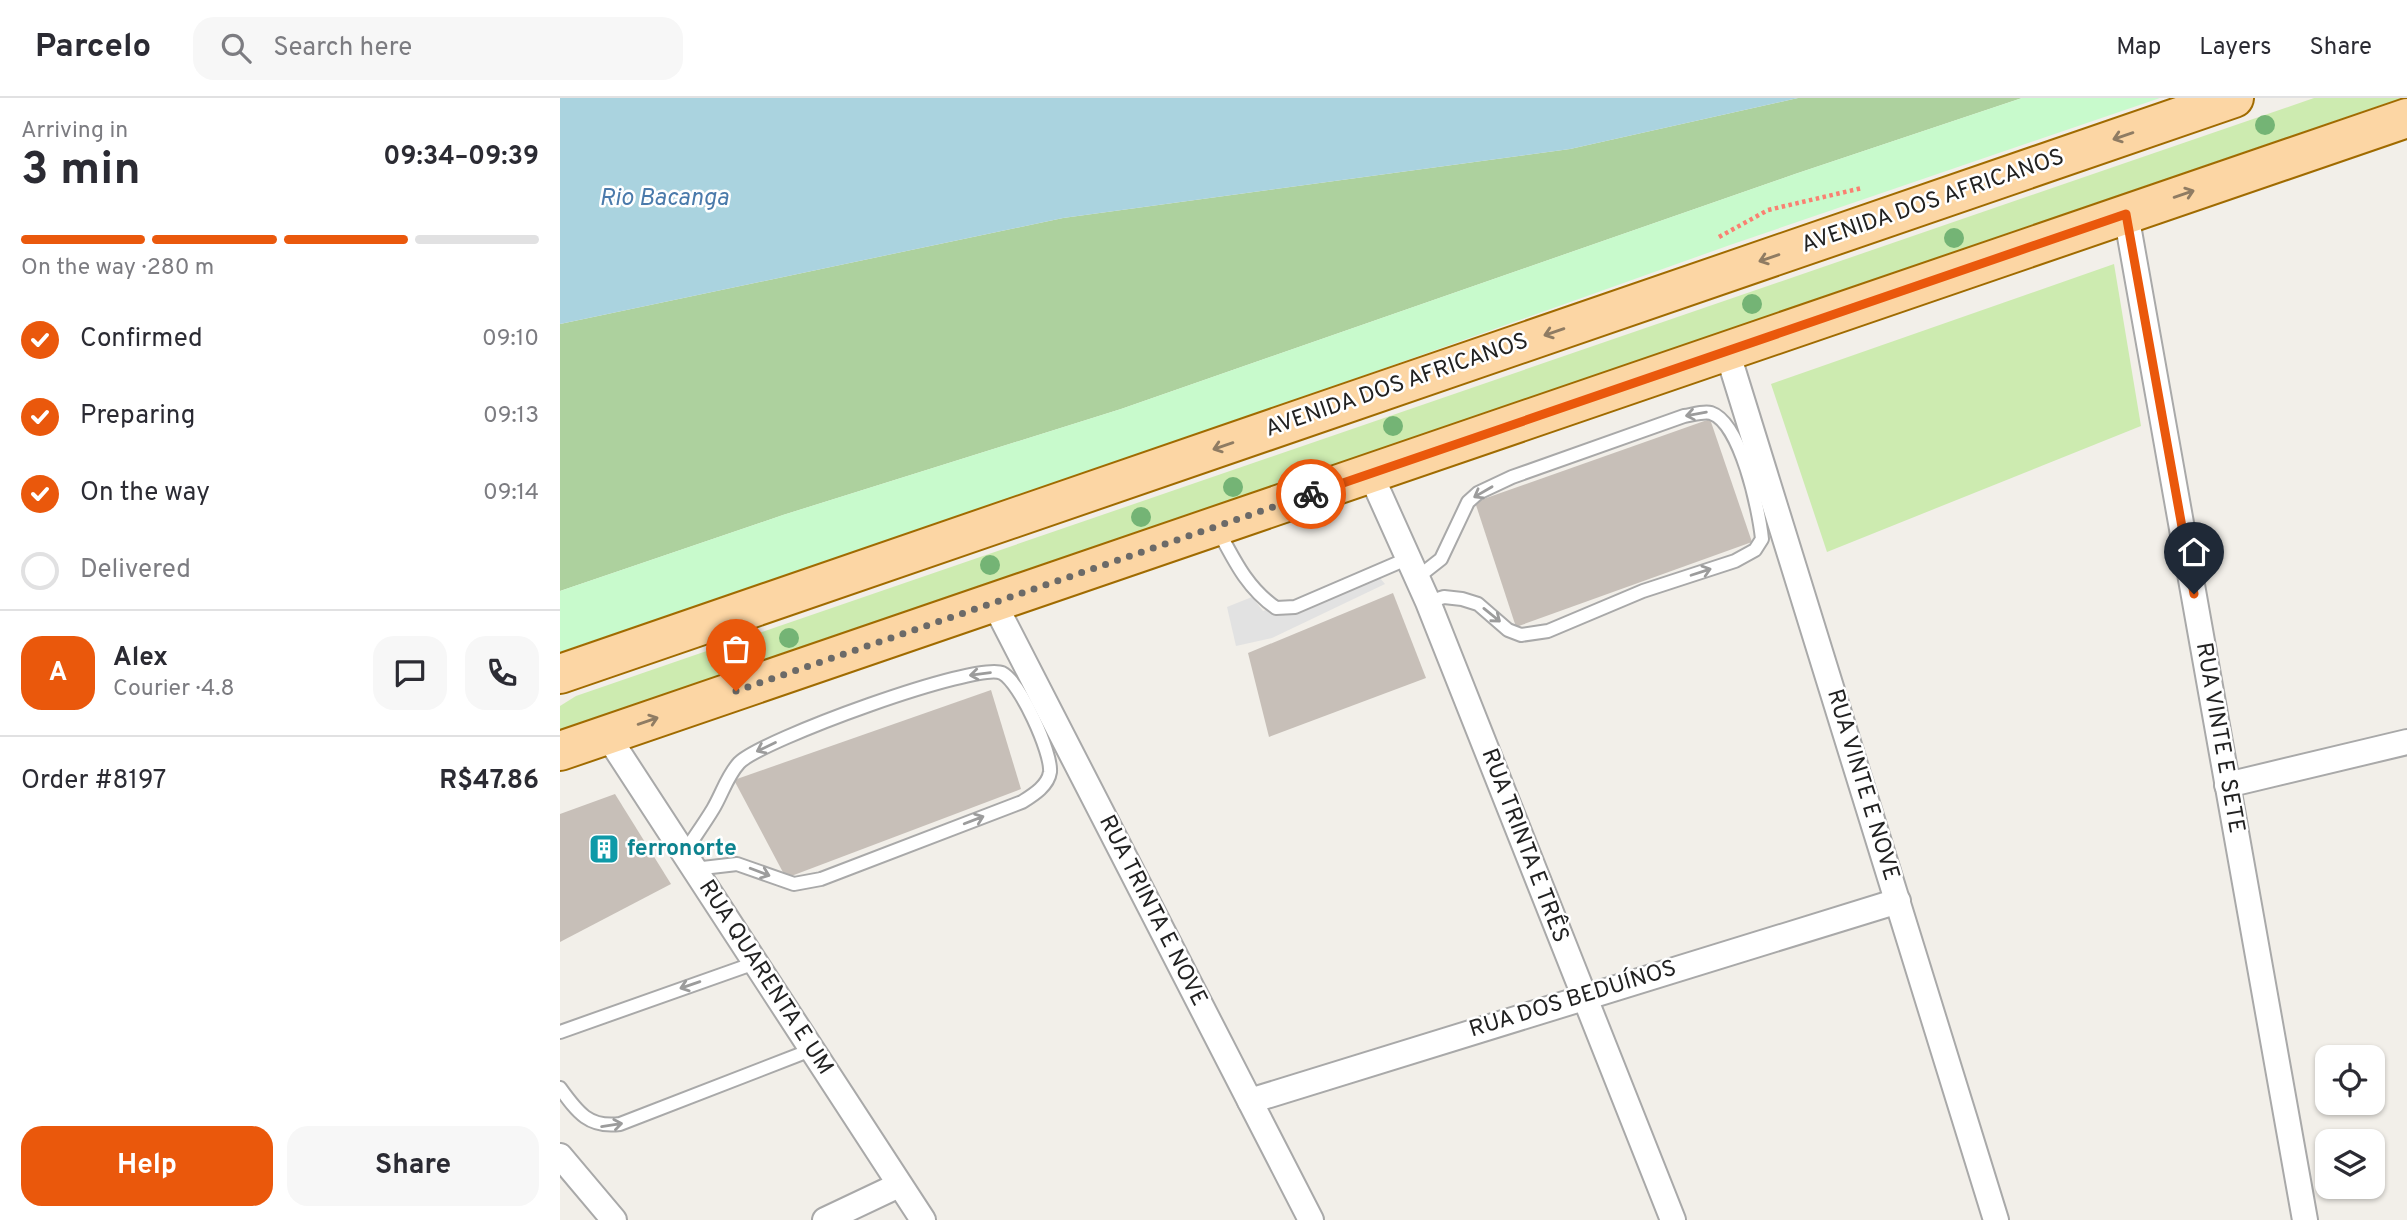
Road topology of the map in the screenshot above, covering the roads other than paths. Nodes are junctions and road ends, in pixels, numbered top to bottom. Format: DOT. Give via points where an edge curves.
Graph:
graph roads {
  1 [pos="2234,98"];
  2 [pos="2407,118"];
  3 [pos="2126,214"];
  4 [pos="1727,351"];
  5 [pos="1370,473"];
  6 [pos="1216,526"];
  7 [pos="1414,567"];
  8 [pos="1429,602"];
  9 [pos="994,603"];
  10 [pos="639,647"];
  11 [pos="560,674"];
  12 [pos="560,685"];
  13 [pos="607,735"];
  14 [pos="2407,742"];
  15 [pos="560,751"];
  16 [pos="2227,785"];
  17 [pos="689,861"];
  18 [pos="1898,901"];
  19 [pos="755,963"];
  20 [pos="1582,997"];
  21 [pos="560,1032"];
  22 [pos="811,1050"];
  23 [pos="560,1088"];
  24 [pos="1250,1101"];
  25 [pos="560,1156"];
  26 [pos="899,1185"];
  27 [pos="614,1220"];
  28 [pos="825,1220"];
  29 [pos="923,1220"];
  30 [pos="1311,1220"];
  31 [pos="1673,1220"];
  32 [pos="1996,1220"];
  33 [pos="2305,1220"];
  1 -- 10 [label="main road, AVENIDA DOS AFRICANOS, one-way"];
  3 -- 2 [label="main road, one-way"];
  3 -- 4 [label="main road"];
  3 -- 16 [label="street, RUA VINTE E SETE"];
  4 -- 5 [label="main road"];
  4 -- 18 [label="street, RUA VINTE E NOVE"];
  5 -- 6 [label="main road"];
  5 -- 7 [label="street, RUA TRINTA E TRÊS"];
  6 -- 7 [label="lane" via="1257,596 1276,608 1295,607"];
  6 -- 9 [label="main road"];
  7 -- 8 [label="street, RUA TRINTA E TRÊS"];
  8 -- 7 [label="lane, one-way" via="1444,597 1478,604 1521,635 1548,631 1643,591 1735,561 1755,550 1762,539 1751,480 1719,417 1708,412 1684,416 1512,477 1478,494 1468,502 1441,559"];
  8 -- 20 [label="street, RUA TRINTA E TRÊS"];
  13 -- 9 [label="main road, one-way"];
  9 -- 24 [label="street, RUA TRINTA E NOVE"];
  10 -- 11 [label="main road, AVENIDA DOS AFRICANOS"];
  10 -- 12 [label="main road"];
  13 -- 15 [label="main road"];
  13 -- 17 [label="street, RUA QUARENTA E UM"];
  14 -- 16 [label="street"];
  16 -- 33 [label="street, RUA VINTE E SETE"];
  17 -- 17 [label="lane, one-way" via="737,864 794,884 821,879 1022,803 1041,789 1050,773 1047,750 1013,683 1002,673 985,671 958,677 763,747 740,762"];
  17 -- 19 [label="street, RUA QUARENTA E UM"];
  18 -- 20 [label="street, RUA DOS BEDUÍNOS"];
  18 -- 32 [label="street, RUA VINTE E NOVE"];
  19 -- 21 [label="lane, one-way"];
  19 -- 22 [label="street, RUA QUARENTA E UM"];
  20 -- 24 [label="street, RUA DOS BEDUÍNOS"];
  20 -- 31 [label="street, RUA TRINTA E TRÊS"];
  23 -- 22 [label="lane, one-way" via="586,1119 600,1127 620,1124"];
  22 -- 26 [label="street, RUA QUARENTA E UM"];
  24 -- 30 [label="street, RUA TRINTA E NOVE"];
  25 -- 27 [label="street"];
  26 -- 28 [label="street"];
  26 -- 29 [label="street, RUA QUARENTA E UM"];
}
